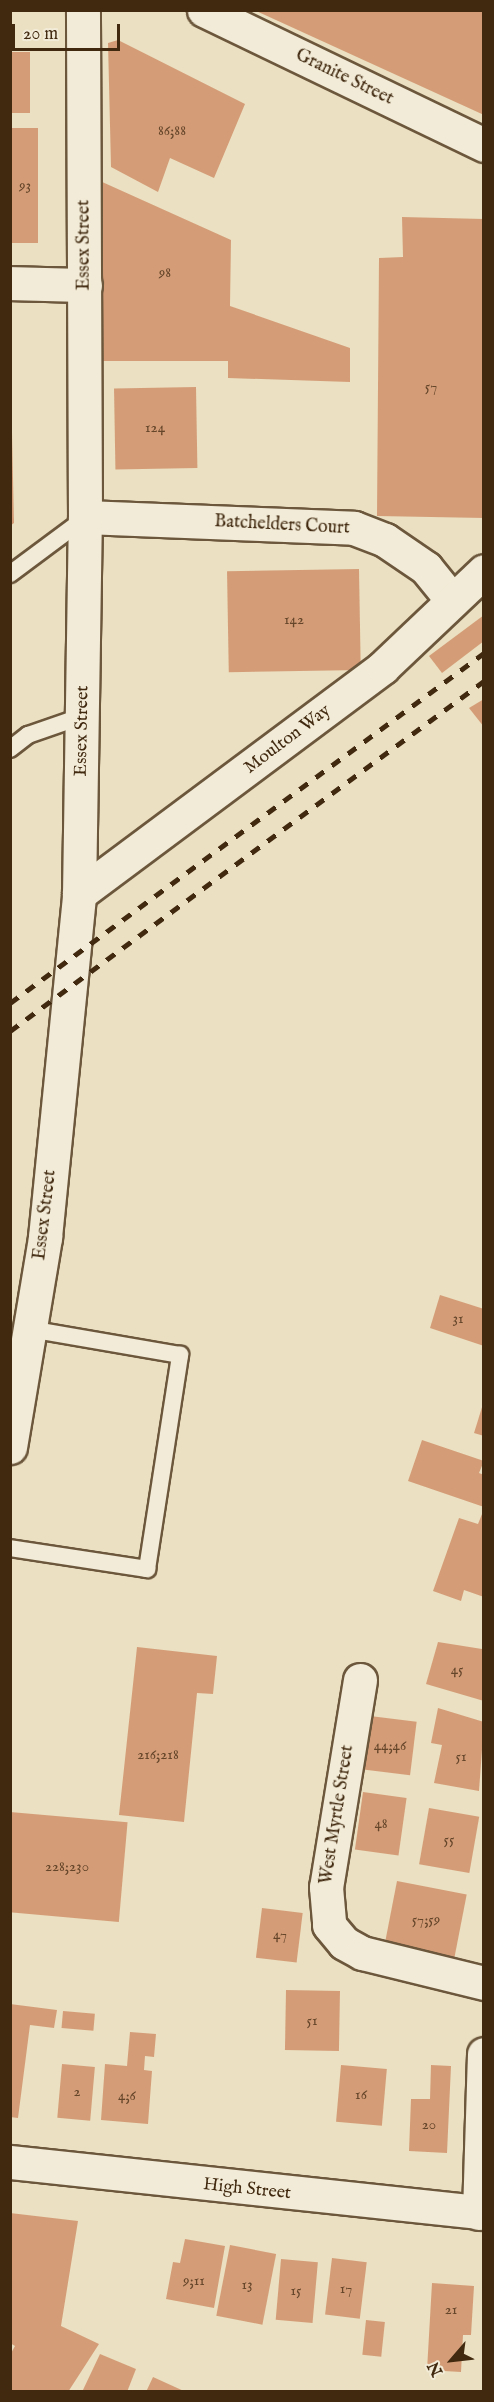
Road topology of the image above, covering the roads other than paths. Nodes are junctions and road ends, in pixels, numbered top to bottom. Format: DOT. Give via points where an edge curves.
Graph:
graph roads {
  1 [pos="83,10"];
  2 [pos="208,11"];
  3 [pos="483,145"];
  4 [pos="10,283"];
  5 [pos="85,285"];
  6 [pos="85,517"];
  7 [pos="483,571"];
  8 [pos="10,574"];
  9 [pos="452,600"];
  10 [pos="83,716"];
  11 [pos="10,749"];
  12 [pos="79,894"];
  13 [pos="29,1329"];
  14 [pos="10,1447"];
  15 [pos="10,1548"];
  16 [pos="360,1680"];
  17 [pos="483,1983"];
  18 [pos="483,2054"];
  19 [pos="10,2162"];
  20 [pos="481,2213"];
  1 -- 5 [label="main road, Essex Street"];
  2 -- 3 [label="main road, Granite Street"];
  4 -- 5 [label="main road"];
  5 -- 6 [label="main road, Essex Street"];
  6 -- 8 [label="lane"];
  6 -- 9 [label="main road, Batchelders Court" via="354,528 385,540 426,568"];
  6 -- 10 [label="main road, Essex Street"];
  7 -- 9 [label="main road, Moulton Way"];
  9 -- 12 [label="main road, Moulton Way" via="383,667 302,731"];
  10 -- 11 [label="lane" via="28,735"];
  10 -- 12 [label="main road, Essex Street"];
  12 -- 13 [label="main road, Essex Street" via="45,1237"];
  13 -- 14 [label="main road, Essex Street"];
  13 -- 15 [label="lane" via="180,1354 147,1569"];
  16 -- 17 [label="main road, West Myrtle Street" via="326,1887 328,1925 344,1943 362,1953"];
  18 -- 20 [label="main road"];
  19 -- 20 [label="main road, High Street"];
}
